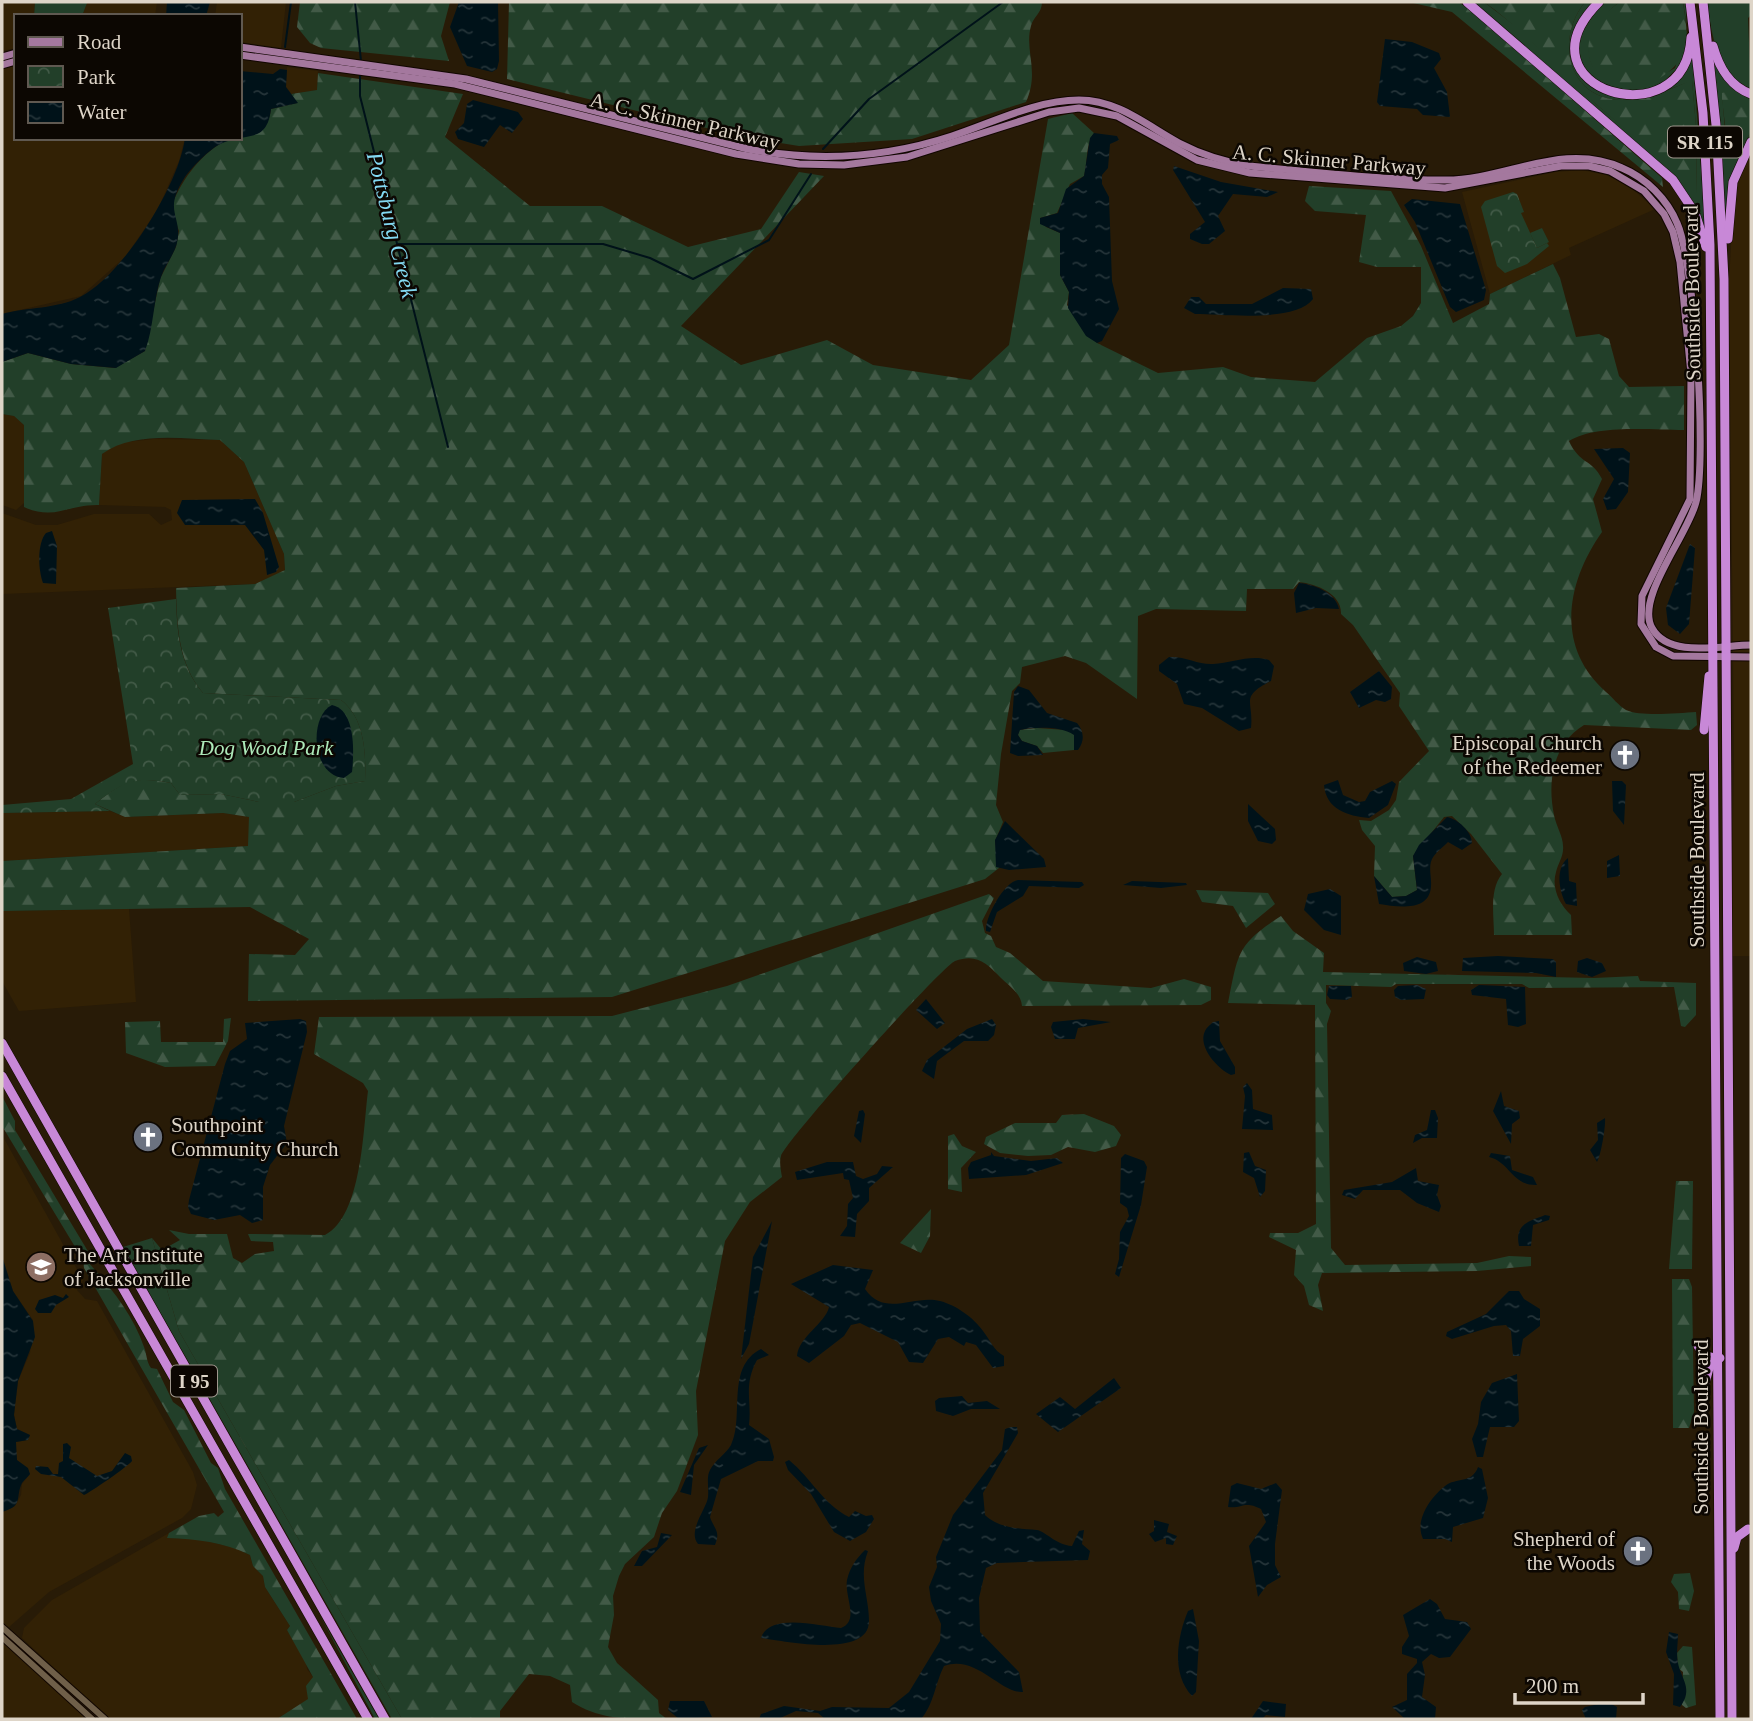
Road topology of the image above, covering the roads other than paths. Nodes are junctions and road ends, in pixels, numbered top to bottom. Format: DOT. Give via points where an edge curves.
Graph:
graph roads {
  1 [pos="1467,2"];
  2 [pos="1599,2"];
  3 [pos="1703,2"];
  4 [pos="1690,3"];
  5 [pos="242,47"];
  6 [pos="242,55"];
  7 [pos="330,63"];
  8 [pos="1751,94"];
  9 [pos="1751,142"];
  10 [pos="1674,224"];
  11 [pos="1710,284"];
  12 [pos="1724,303"];
  13 [pos="1726,645"];
  14 [pos="1751,645"];
  15 [pos="1714,646"];
  16 [pos="1714,657"];
  17 [pos="1726,657"];
  18 [pos="1751,657"];
  19 [pos="1704,730"];
  20 [pos="1716,961"];
  21 [pos="1728,961"];
  22 [pos="2,1043"];
  23 [pos="2,1076"];
  24 [pos="1698,1346"];
  25 [pos="1730,1351"];
  26 [pos="1718,1359"];
  27 [pos="1705,1382"];
  28 [pos="1719,1506"];
  29 [pos="1731,1528"];
  30 [pos="1748,1529"];
  31 [pos="1731,1560"];
  32 [pos="2,1627"];
  33 [pos="2,1637"];
  34 [pos="92,1719"];
  35 [pos="105,1719"];
  36 [pos="368,1719"];
  37 [pos="385,1719"];
  38 [pos="1720,1719"];
  39 [pos="1732,1719"];
  1 -- 11 [label="highway" via="1673,180 1699,222"];
  2 -- 4 [label="highway" via="1577,37 1578,65 1597,87 1632,96 1660,88 1680,69 1689,50"];
  3 -- 8 [label="highway" via="1722,70"];
  3 -- 12 [label="highway, Southside Boulevard / SR 115" via="1717,140"];
  4 -- 11 [label="highway, Southside Boulevard / SR 115" via="1707,175"];
  5 -- 7 [label="main road, A. C. Skinner Parkway"];
  6 -- 7 [label="main road, A. C. Skinner Parkway"];
  7 -- 10 [label="main road, A. C. Skinner Parkway" via="482,82 740,147 794,156 904,149 1046,104 1077,100 1114,106 1190,148 1250,166 1446,180 1561,158 1592,159 1642,179 1660,195"];
  9 -- 12 [label="highway" via="1731,190"];
  10 -- 15 [label="main road, A. C. Skinner Parkway" via="1686,258 1698,376 1698,486 1694,509 1652,594 1648,615 1654,632 1668,644"];
  10 -- 16 [label="main road, A. C. Skinner Parkway" via="1690,374 1692,483 1685,514 1642,596 1639,616 1646,635 1663,652"];
  11 -- 15 [label="highway, Southside Boulevard / SR 115"];
  12 -- 13 [label="highway, Southside Boulevard / SR 115"];
  13 -- 14 [label="main road"];
  13 -- 15 [label="main road"];
  13 -- 17 [label="highway, Southside Boulevard / SR 115"];
  15 -- 16 [label="highway, Southside Boulevard / SR 115"];
  16 -- 17 [label="main road"];
  16 -- 19 [label="highway"];
  16 -- 20 [label="highway, Southside Boulevard / SR 115"];
  17 -- 18 [label="main road"];
  17 -- 21 [label="highway, Southside Boulevard / SR 115"];
  20 -- 21 [label="highway"];
  20 -- 26 [label="highway, Southside Boulevard / SR 115"];
  21 -- 25 [label="highway, Southside Boulevard / SR 115"];
  22 -- 37 [label="highway, I 95"];
  23 -- 36 [label="highway, I 95"];
  24 -- 26 [label="highway" via="1704,1355"];
  25 -- 26 [label="highway"];
  25 -- 29 [label="highway, Southside Boulevard / SR 115"];
  26 -- 27 [label="highway"];
  26 -- 28 [label="highway, Southside Boulevard / SR 115"];
  28 -- 29 [label="highway" via="1722,1521"];
  28 -- 38 [label="highway, Southside Boulevard / SR 115"];
  29 -- 31 [label="highway, Southside Boulevard / SR 115"];
  30 -- 31 [label="highway" via="1735,1539"];
  31 -- 39 [label="highway, Southside Boulevard / SR 115"];
  32 -- 35 [label="street"];
  33 -- 34 [label="street"];
}
